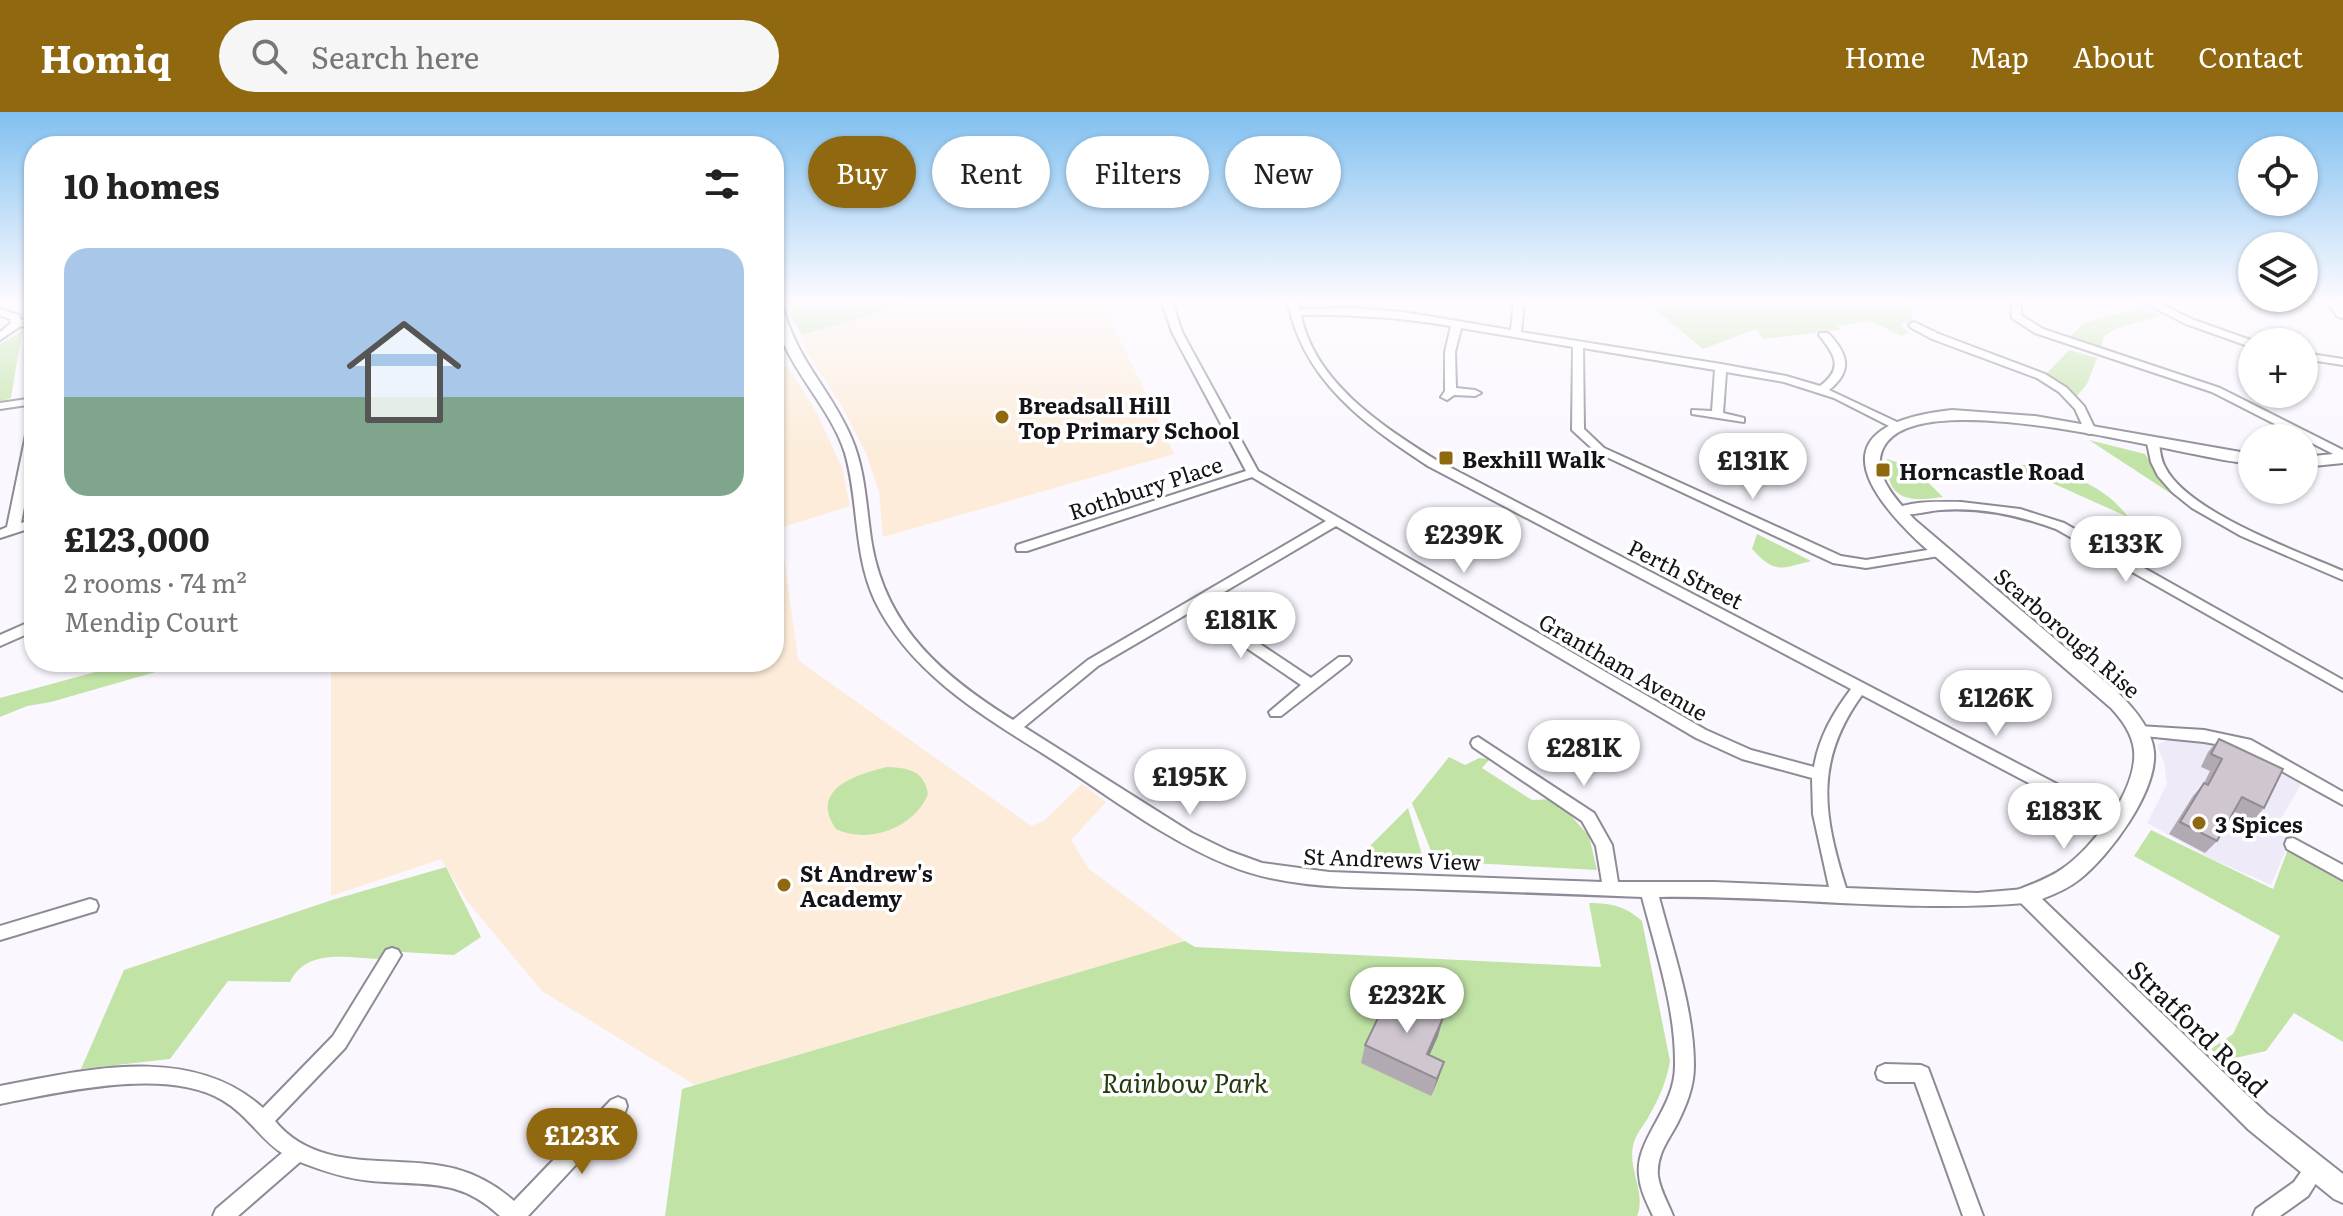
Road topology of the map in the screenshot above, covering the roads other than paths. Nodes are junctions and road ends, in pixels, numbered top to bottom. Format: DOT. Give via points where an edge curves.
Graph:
graph roads {
  1 [pos="791,354"];
  2 [pos="1189,354"];
  3 [pos="1312,354"];
  4 [pos="1450,354"];
  5 [pos="1578,354"];
  6 [pos="1633,354"];
  7 [pos="1840,354"];
  8 [pos="1984,354"];
  9 [pos="2107,354"];
  10 [pos="2318,358"];
  11 [pos="2343,362"];
  12 [pos="1721,367"];
  13 [pos="1822,390"];
  14 [pos="1475,393"];
  15 [pos="24,402"];
  16 [pos="0,406"];
  17 [pos="1696,412"];
  18 [pos="1717,416"];
  19 [pos="1740,420"];
  20 [pos="1895,425"];
  21 [pos="2090,431"];
  22 [pos="2153,443"];
  23 [pos="2238,457"];
  24 [pos="2341,460"];
  25 [pos="2318,461"];
  26 [pos="24,463"];
  27 [pos="1253,473"];
  28 [pos="1898,511"];
  29 [pos="1334,522"];
  30 [pos="6,532"];
  31 [pos="1022,548"];
  32 [pos="1940,552"];
  33 [pos="2343,576"];
  34 [pos="1192,605"];
  35 [pos="24,630"];
  36 [pos="0,641"];
  37 [pos="1344,660"];
  38 [pos="1310,684"];
  39 [pos="2343,686"];
  40 [pos="1859,689"];
  41 [pos="1276,712"];
  42 [pos="1016,726"];
  43 [pos="2139,731"];
  44 [pos="1478,743"];
  45 [pos="1819,774"];
  46 [pos="2343,799"];
  47 [pos="2116,822"];
  48 [pos="2293,844"];
  49 [pos="2343,873"];
  50 [pos="1611,889"];
  51 [pos="1649,890"];
  52 [pos="1840,895"];
  53 [pos="2025,896"];
  54 [pos="90,906"];
  55 [pos="0,933"];
  56 [pos="392,955"];
  57 [pos="1885,1073"];
  58 [pos="0,1095"];
  59 [pos="618,1106"];
  60 [pos="263,1121"];
  61 [pos="298,1151"];
  62 [pos="2315,1169"];
  63 [pos="2343,1190"];
  64 [pos="223,1216"];
  65 [pos="515,1216"];
  66 [pos="1663,1216"];
  67 [pos="1973,1216"];
  68 [pos="2263,1216"];
  1 -- 42 [label="street, St Andrews View" via="847,440 872,570 894,621 927,663"];
  2 -- 27 [label="street"];
  3 -- 40 [label="street, Perth Street" via="1331,382 1398,442 1474,488"];
  4 -- 14 [label="street" via="1449,394"];
  5 -- 32 [label="street" via="1578,430 1600,450 1838,560 1866,564"];
  6 -- 12 [label="street"];
  7 -- 13 [label="street" via="1843,366"];
  8 -- 21 [label="street" via="2046,379 2079,406"];
  9 -- 24 [label="street" via="2216,390"];
  10 -- 11 [label="street"];
  12 -- 13 [label="street"];
  12 -- 18 [label="street"];
  13 -- 20 [label="street"];
  15 -- 16 [label="street"];
  17 -- 18 [label="street"];
  18 -- 19 [label="street"];
  20 -- 21 [label="street" via="1962,414"];
  20 -- 28 [label="street, Scarborough Rise" via="1876,444 1873,467 1878,485"];
  21 -- 22 [label="street"];
  22 -- 23 [label="street"];
  22 -- 33 [label="street" via="2163,474 2196,505"];
  24 -- 25 [label="street"];
  26 -- 30 [label="street"];
  27 -- 29 [label="street, Grantham Avenue"];
  27 -- 31 [label="street, Rothbury Place" via="1047,534"];
  28 -- 32 [label="street, Scarborough Rise"];
  28 -- 39 [label="street" via="1989,505 2060,526"];
  29 -- 34 [label="street"];
  29 -- 45 [label="street, Grantham Avenue" via="1701,734 1747,755"];
  32 -- 43 [label="street, Scarborough Rise" via="2092,679"];
  34 -- 38 [label="street"];
  34 -- 42 [label="street" via="1093,663"];
  35 -- 36 [label="street"];
  37 -- 38 [label="street"];
  38 -- 41 [label="street"];
  40 -- 45 [label="street" via="1832,725"];
  40 -- 47 [label="street, Perth Street"];
  42 -- 50 [label="street, St Andrews View" via="1169,828 1253,867 1329,879"];
  43 -- 46 [label="street" via="2246,744"];
  43 -- 47 [label="street, Scarborough Rise" via="2144,755 2138,783"];
  44 -- 50 [label="street" via="1588,817 1604,845"];
  45 -- 52 [label="street" via="1819,813"];
  47 -- 53 [label="street, Scarborough Rise" via="2077,870"];
  48 -- 49 [label="street"];
  50 -- 51 [label="street, St Andrews View"];
  51 -- 52 [label="street, St Andrews View"];
  51 -- 66 [label="street" via="1678,1013 1685,1072 1682,1089 1650,1149 1649,1178"];
  52 -- 53 [label="street, St Andrews View" via="1977,900"];
  53 -- 62 [label="street, Stratford Road" via="2217,1083"];
  54 -- 55 [label="street"];
  56 -- 60 [label="street" via="339,1042"];
  57 -- 67 [label="street" via="1921,1074"];
  58 -- 60 [label="street" via="180,1076 224,1090"];
  59 -- 65 [label="street"];
  60 -- 61 [label="street" via="279,1140"];
  61 -- 64 [label="street"];
  61 -- 65 [label="street" via="346,1168 463,1179 504,1203"];
  62 -- 63 [label="street, Stratford Road"];
  62 -- 68 [label="street" via="2301,1189"];
}
